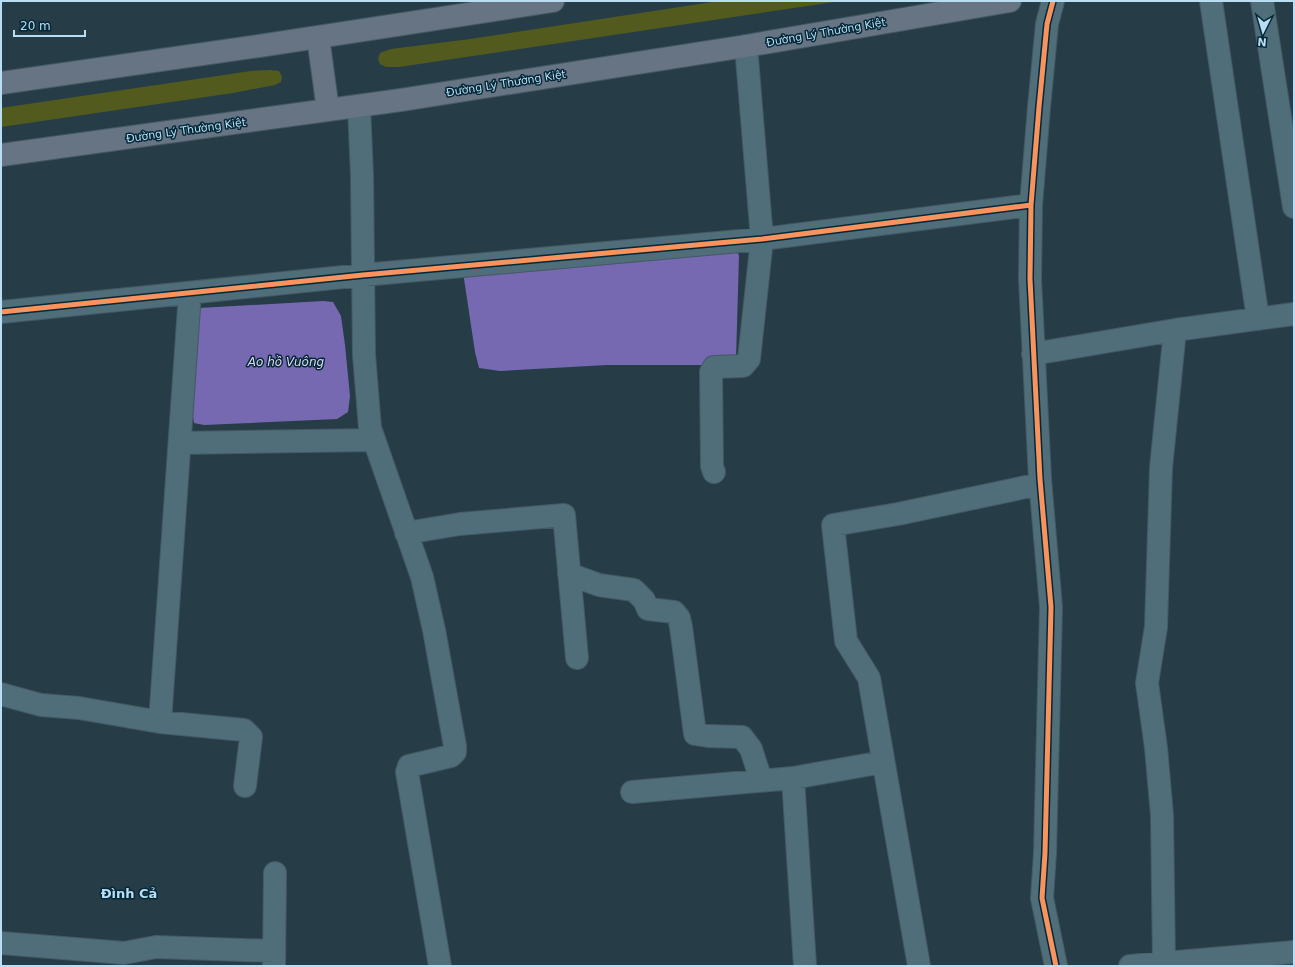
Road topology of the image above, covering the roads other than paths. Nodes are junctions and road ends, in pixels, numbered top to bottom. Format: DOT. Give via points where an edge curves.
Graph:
graph roads {
  1 [pos="553,1"];
  2 [pos="1010,1"];
  3 [pos="1053,1"];
  4 [pos="1211,1"];
  5 [pos="1262,1"];
  6 [pos="318,37"];
  7 [pos="746,46"];
  8 [pos="1,83"];
  9 [pos="359,106"];
  10 [pos="328,110"];
  11 [pos="1,155"];
  12 [pos="1032,205"];
  13 [pos="1294,207"];
  14 [pos="762,239"];
  15 [pos="363,275"];
  16 [pos="190,293"];
  17 [pos="1,312"];
  18 [pos="1294,314"];
  19 [pos="1258,319"];
  20 [pos="1175,330"];
  21 [pos="1032,354"];
  22 [pos="374,440"];
  23 [pos="180,444"];
  24 [pos="714,472"];
  25 [pos="1040,484"];
  26 [pos="406,533"];
  27 [pos="570,574"];
  28 [pos="577,658"];
  29 [pos="1,694"];
  30 [pos="160,722"];
  31 [pos="883,762"];
  32 [pos="793,778"];
  33 [pos="761,780"];
  34 [pos="245,786"];
  35 [pos="632,792"];
  36 [pos="275,873"];
  37 [pos="1,943"];
  38 [pos="1294,952"];
  39 [pos="274,959"];
  40 [pos="1164,963"];
  41 [pos="440,966"];
  42 [pos="805,966"];
  43 [pos="919,966"];
  44 [pos="1056,966"];
  45 [pos="1130,966"];
  1 -- 6 [label="main road"];
  2 -- 7 [label="main road, Đường Lý Thường Kiệt"];
  3 -- 12 [label="street" via="1046,32"];
  4 -- 19 [label="street"];
  5 -- 13 [label="street"];
  6 -- 8 [label="main road"];
  6 -- 10 [label="main road"];
  7 -- 9 [label="main road, Đường Lý Thường Kiệt"];
  7 -- 14 [label="street"];
  9 -- 10 [label="main road, Đường Lý Thường Kiệt"];
  9 -- 15 [label="street"];
  10 -- 11 [label="main road, Đường Lý Thường Kiệt"];
  12 -- 14 [label="street"];
  12 -- 21 [label="street"];
  14 -- 15 [label="street"];
  14 -- 24 [label="street" via="749,359 743,366 714,367 711,372"];
  15 -- 16 [label="street"];
  15 -- 22 [label="street" via="364,355 370,428"];
  16 -- 17 [label="street"];
  16 -- 23 [label="street"];
  18 -- 19 [label="street"];
  19 -- 20 [label="street"];
  20 -- 21 [label="street"];
  20 -- 40 [label="street" via="1161,468 1156,627 1147,683 1162,815"];
  21 -- 25 [label="street"];
  22 -- 23 [label="street"];
  22 -- 26 [label="street"];
  23 -- 30 [label="street"];
  25 -- 31 [label="street" via="833,525 846,641 869,678"];
  25 -- 44 [label="street" via="1051,607 1042,898"];
  26 -- 27 [label="street" via="460,524 564,515"];
  26 -- 41 [label="street" via="424,584 455,746 451,756 409,766 407,772"];
  27 -- 28 [label="street"];
  27 -- 33 [label="street" via="599,585 634,590 644,600 648,609 674,612 681,627 695,734 742,737 751,749"];
  29 -- 30 [label="street" via="41,705 79,708"];
  30 -- 34 [label="street" via="244,730 251,737"];
  31 -- 32 [label="street"];
  31 -- 43 [label="street"];
  32 -- 33 [label="street"];
  32 -- 42 [label="street"];
  33 -- 35 [label="street"];
  36 -- 39 [label="street"];
  37 -- 39 [label="street" via="124,952 156,947"];
  38 -- 40 [label="street"];
  40 -- 45 [label="street"];
}
